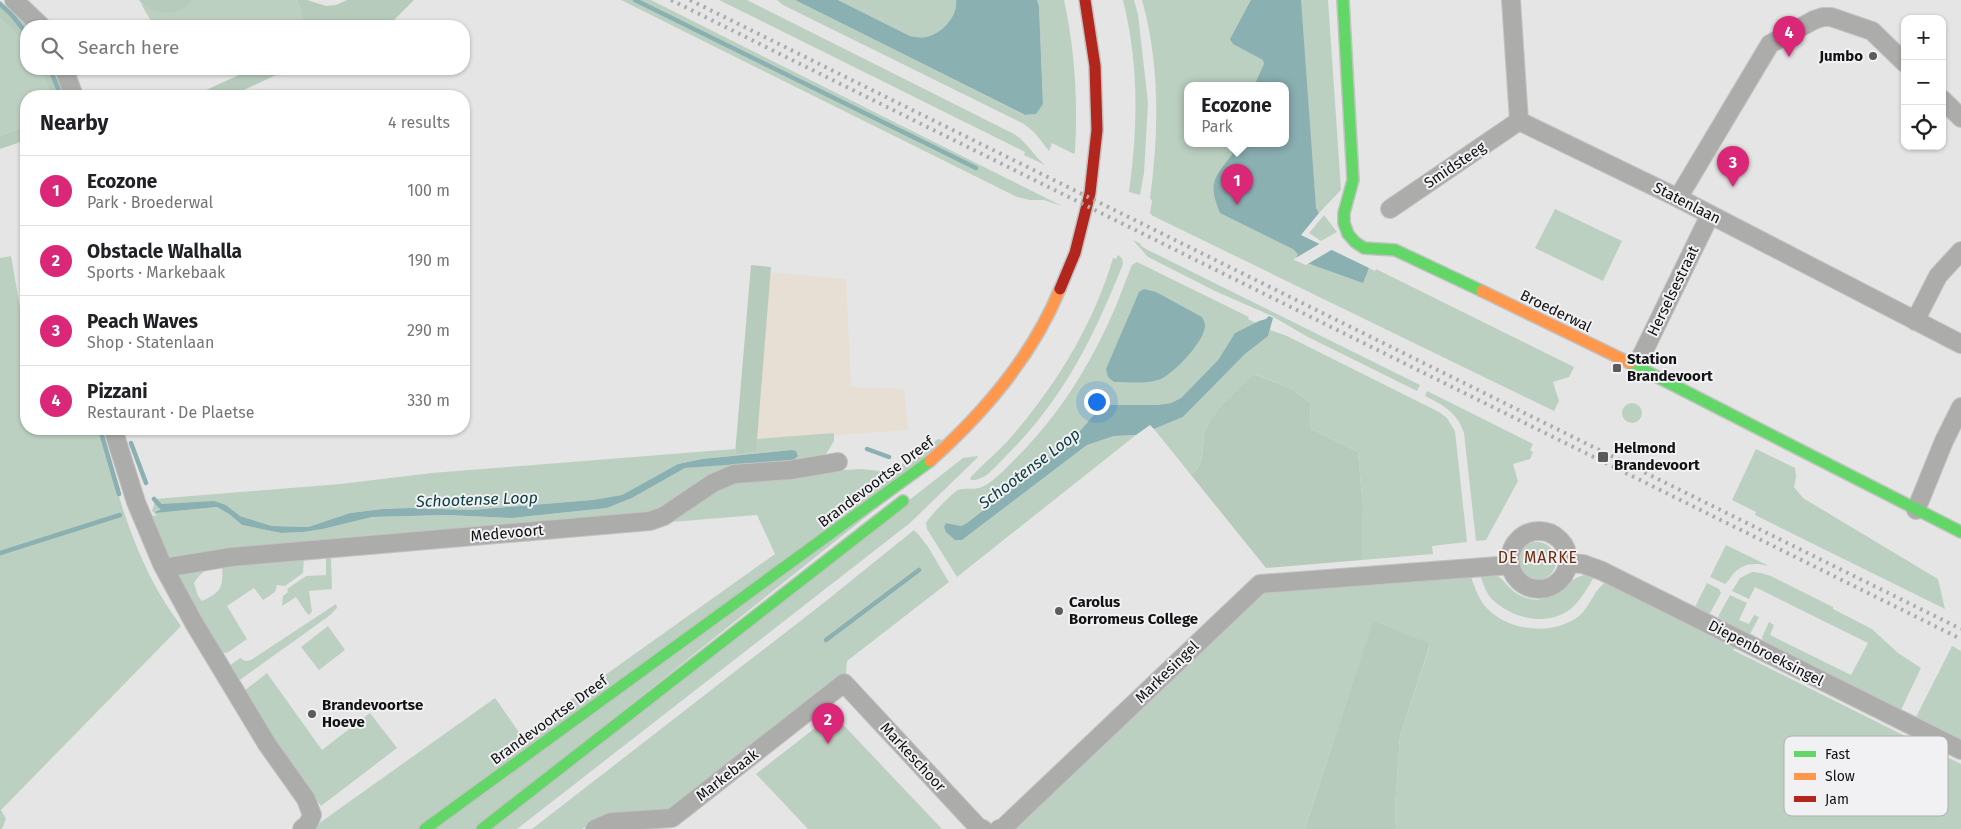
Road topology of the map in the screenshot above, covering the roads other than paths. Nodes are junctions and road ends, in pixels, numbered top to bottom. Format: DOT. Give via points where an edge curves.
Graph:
graph roads {
  1 [pos="14,0"];
  2 [pos="1085,0"];
  3 [pos="1343,0"];
  4 [pos="1511,0"];
  5 [pos="35,20"];
  6 [pos="1903,60"];
  7 [pos="66,75"];
  8 [pos="72,90"];
  9 [pos="1946,104"];
  10 [pos="1961,118"];
  11 [pos="1519,121"];
  12 [pos="1678,198"];
  13 [pos="1390,209"];
  14 [pos="1710,215"];
  15 [pos="1961,251"];
  16 [pos="1916,321"];
  17 [pos="1961,344"];
  18 [pos="1636,367"];
  19 [pos="1961,407"];
  20 [pos="115,435"];
  21 [pos="838,462"];
  22 [pos="915,491"];
  23 [pos="1916,510"];
  24 [pos="1961,532"];
  25 [pos="1569,563"];
  26 [pos="1511,565"];
  27 [pos="164,568"];
  28 [pos="844,683"];
  29 [pos="1933,736"];
  30 [pos="1948,744"];
  31 [pos="1961,750"];
  32 [pos="302,829"];
  33 [pos="425,829"];
  34 [pos="482,829"];
  35 [pos="595,829"];
  36 [pos="983,829"];
  37 [pos="999,829"];
  1 -- 5 [label="street"];
  2 -- 33 [label="main road, Brandevoortse Dreef" via="1094,48 1098,102 1096,149 1087,209 1078,243 1051,312 1028,354 1002,390 931,462"];
  3 -- 18 [label="main road, Broederwal" via="1354,180 1344,216 1348,234 1367,249 1393,250 1411,257"];
  4 -- 11 [label="street"];
  6 -- 12 [label="street" via="1872,31 1831,17 1814,20 1770,44"];
  7 -- 8 [label="street"];
  9 -- 10 [label="street"];
  11 -- 12 [label="street, Statenlaan"];
  11 -- 13 [label="street, Smidsteeg"];
  12 -- 14 [label="street, Statenlaan"];
  14 -- 16 [label="street, Statenlaan"];
  14 -- 18 [label="street, Herselsestraat"];
  15 -- 16 [label="street" via="1938,276"];
  16 -- 17 [label="street, Statenlaan"];
  18 -- 23 [label="main road, Broederwal"];
  19 -- 23 [label="street"];
  20 -- 27 [label="street" via="136,502"];
  21 -- 27 [label="street, Medevoort" via="734,474 650,521 231,557"];
  22 -- 34 [label="main road, Brandevoortse Dreef"];
  23 -- 24 [label="main road, Broederwal"];
  25 -- 26 [label="street" via="1561,580 1544,589 1525,585 1517,579"];
  25 -- 26 [label="street" via="1568,552 1560,539 1539,530 1519,538 1510,553"];
  25 -- 29 [label="street, Diepenbroeksingel" via="1602,571"];
  26 -- 37 [label="street, Markesingel" via="1260,584"];
  27 -- 32 [label="street" via="267,744 306,799 312,815"];
  28 -- 35 [label="street, Markebaak" via="672,818 611,822"];
  28 -- 36 [label="street, Markeschoor"];
  30 -- 31 [label="street, Diepenbroeksingel"];
}
